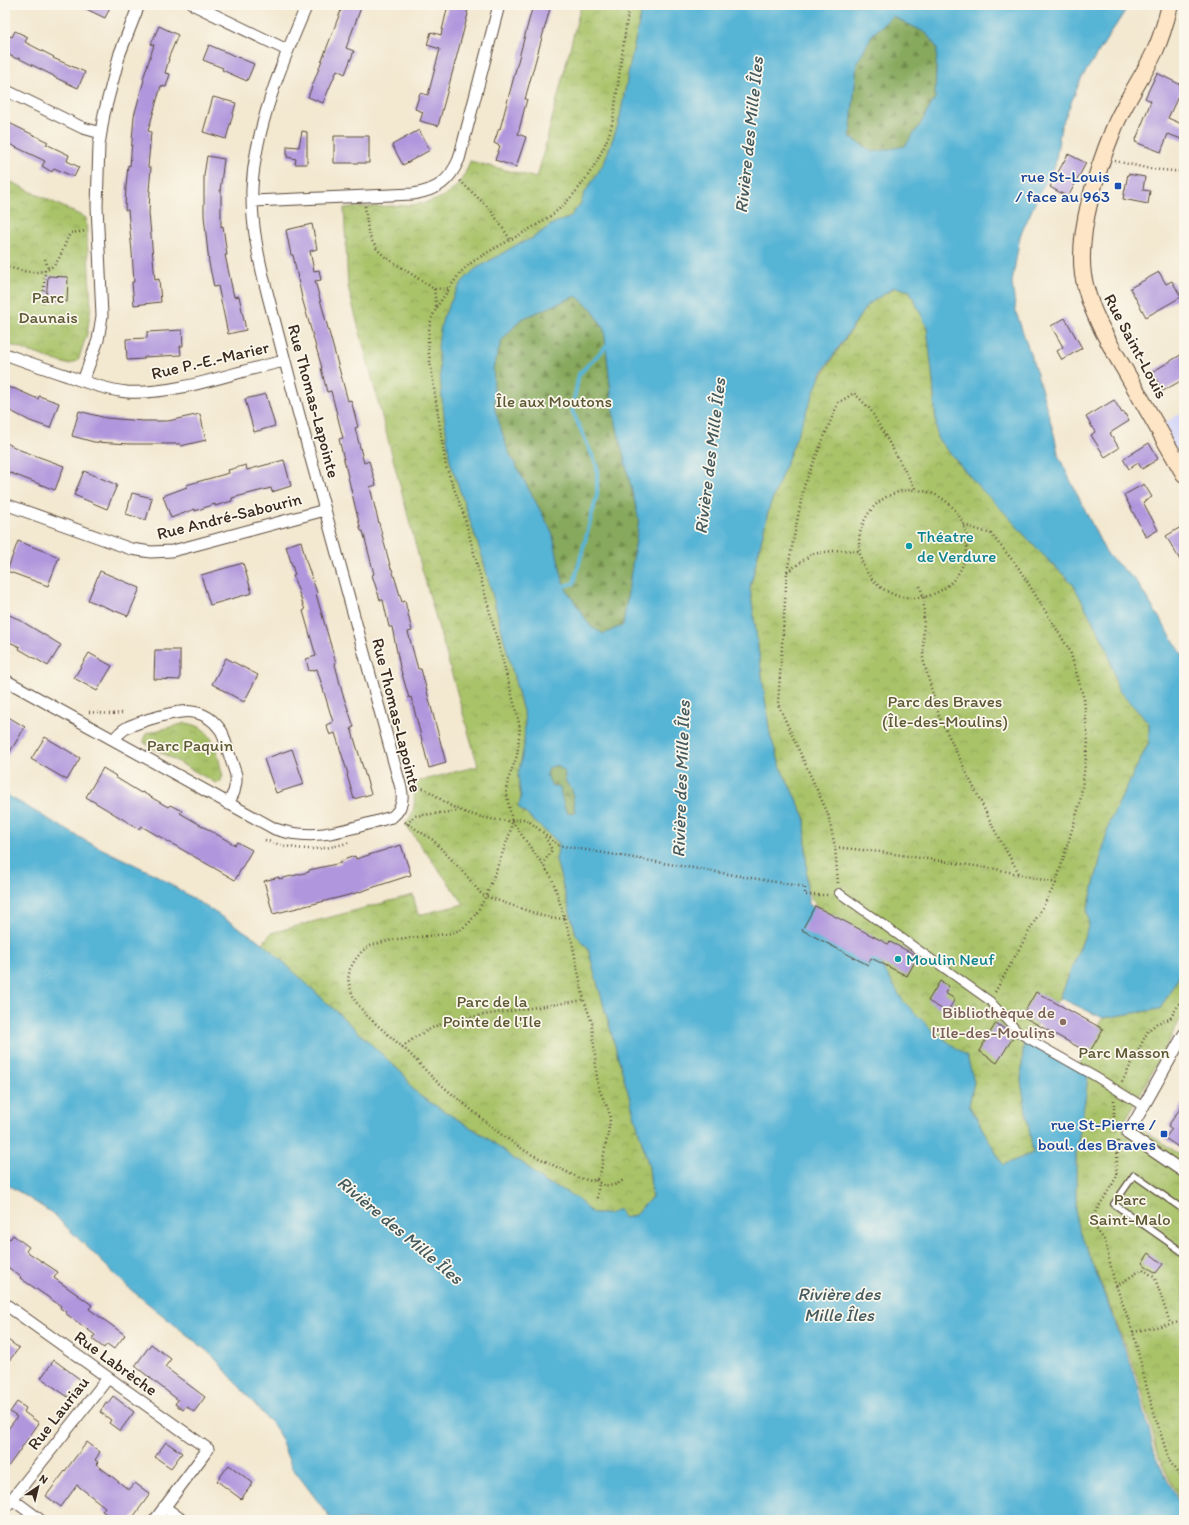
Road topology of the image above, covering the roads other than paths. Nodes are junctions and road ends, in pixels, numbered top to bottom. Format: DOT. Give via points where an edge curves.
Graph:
graph roads {
  1 [pos="139,5"];
  2 [pos="194,5"];
  3 [pos="307,5"];
  4 [pos="499,5"];
  5 [pos="1170,5"];
  6 [pos="288,50"];
  7 [pos="5,90"];
  8 [pos="101,133"];
  9 [pos="253,201"];
  10 [pos="5,354"];
  11 [pos="285,361"];
  12 [pos="83,381"];
  13 [pos="1184,474"];
  14 [pos="5,504"];
  15 [pos="325,510"];
  16 [pos="5,680"];
  17 [pos="114,740"];
  18 [pos="228,804"];
  19 [pos="836,894"];
  20 [pos="1184,1034"];
  21 [pos="1144,1107"];
  22 [pos="1184,1172"];
  23 [pos="1184,1210"];
  24 [pos="1184,1253"];
  25 [pos="5,1304"];
  26 [pos="108,1378"];
  27 [pos="8,1504"];
  28 [pos="164,1507"];
  29 [pos="40,1520"];
  30 [pos="155,1520"];
  31 [pos="182,1520"];
  1 -- 8 [label="street" via="120,53"];
  2 -- 6 [label="street"];
  3 -- 6 [label="street, Rue Thomas-Lapointe"];
  4 -- 9 [label="street" via="459,159 451,175 442,183 413,194"];
  5 -- 13 [label="main road, Rue Saint-Louis" via="1155,52 1119,116 1095,180 1088,210 1082,265 1087,293 1103,332"];
  6 -- 9 [label="street, Rue Thomas-Lapointe" via="260,136 254,172"];
  7 -- 8 [label="street" via="83,128"];
  8 -- 12 [label="street" via="97,206 102,316 98,340"];
  9 -- 11 [label="street, Rue Thomas-Lapointe" via="259,258"];
  10 -- 12 [label="street, Rue P.-E.-Marier"];
  11 -- 12 [label="street, Rue P.-E.-Marier" via="186,386 153,391 117,390"];
  11 -- 15 [label="street, Rue Thomas-Lapointe"];
  14 -- 15 [label="street, Rue André-Sabourin" via="119,546 151,552 172,551"];
  15 -- 18 [label="street, Rue Thomas-Lapointe" via="401,788 401,807 392,816 336,832 303,836 275,829"];
  16 -- 17 [label="street"];
  17 -- 18 [label="street"];
  17 -- 18 [label="street" via="127,726 172,713 188,711 208,718 222,732 236,775 236,787"];
  19 -- 21 [label="street" via="990,1001 1020,1034"];
  20 -- 21 [label="street"];
  21 -- 22 [label="street" via="1128,1134"];
  23 -- 24 [label="lane" via="1134,1175 1114,1204"];
  25 -- 26 [label="street, Rue Labrèche"];
  26 -- 27 [label="street, Rue Lauriau"];
  26 -- 28 [label="street, Rue Labrèche" via="208,1449"];
  27 -- 29 [label="street"];
  28 -- 30 [label="street"];
  28 -- 31 [label="street"];
}
